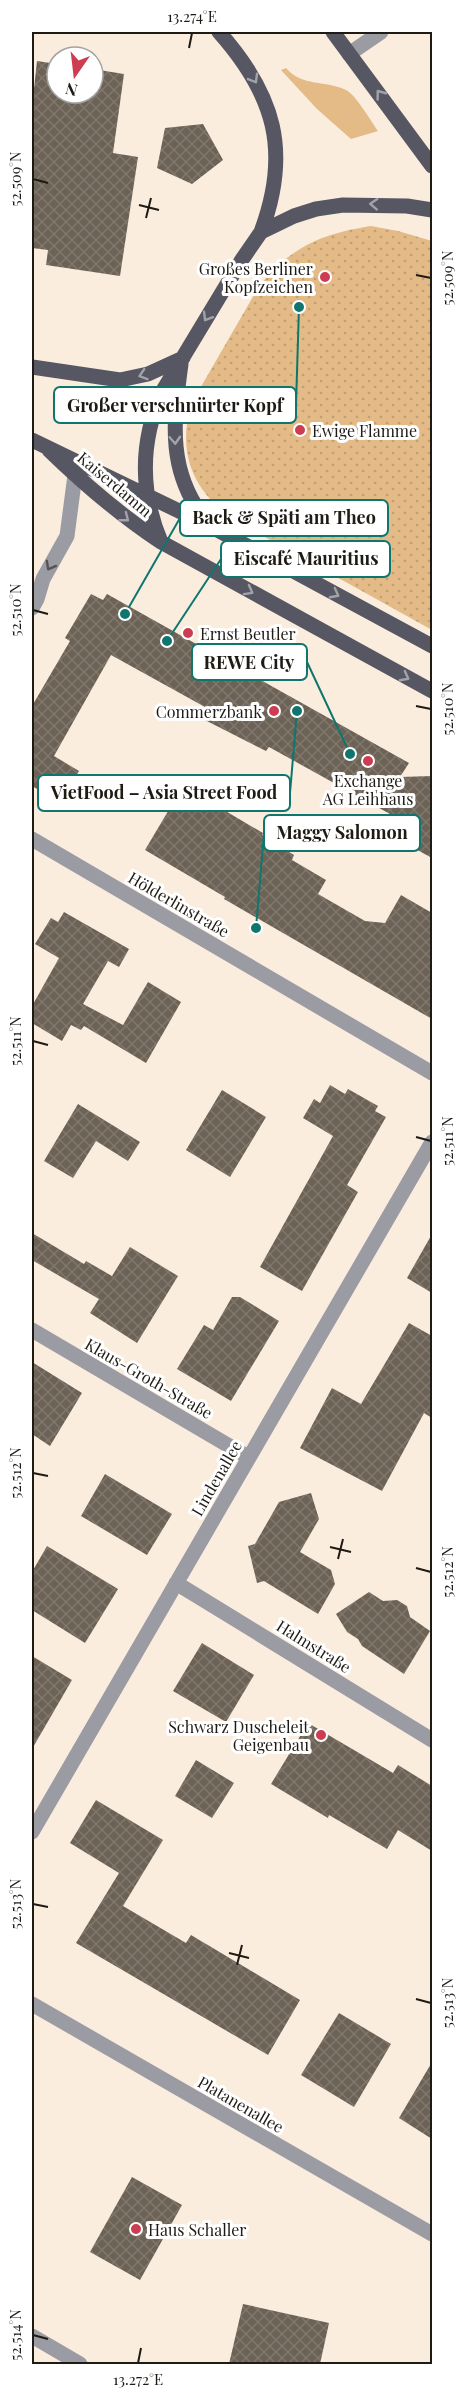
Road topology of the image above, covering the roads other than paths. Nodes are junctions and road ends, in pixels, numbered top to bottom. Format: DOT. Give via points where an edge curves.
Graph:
graph roads {
  1 [pos="219,32"];
  2 [pos="333,32"];
  3 [pos="381,32"];
  4 [pos="349,54"];
  5 [pos="432,166"];
  6 [pos="432,210"];
  7 [pos="261,232"];
  8 [pos="182,359"];
  9 [pos="32,367"];
  10 [pos="32,440"];
  11 [pos="49,450"];
  12 [pos="75,475"];
  13 [pos="147,496"];
  14 [pos="210,525"];
  15 [pos="161,542"];
  16 [pos="32,608"];
  17 [pos="432,646"];
  18 [pos="432,691"];
  19 [pos="32,839"];
  20 [pos="432,1073"];
  21 [pos="432,1142"];
  22 [pos="32,1330"];
  23 [pos="248,1457"];
  24 [pos="176,1583"];
  25 [pos="432,1740"];
  26 [pos="32,1832"];
  27 [pos="32,2004"];
  28 [pos="432,2234"];
  29 [pos="32,2336"];
  30 [pos="80,2364"];
  1 -- 7 [label="main road, one-way" via="238,52 269,111 277,164 274,192"];
  2 -- 4 [label="main road"];
  3 -- 4 [label="street"];
  5 -- 4 [label="main road, one-way"];
  6 -- 7 [label="main road, one-way" via="343,205 316,209"];
  7 -- 8 [label="main road, one-way"];
  8 -- 9 [label="main road, one-way" via="148,374 120,380"];
  8 -- 13 [label="main road" via="162,392 151,421 145,460"];
  8 -- 14 [label="main road, one-way" via="175,424 177,459 189,496"];
  10 -- 11 [label="main road, Kaiserdamm"];
  11 -- 12 [label="main road, Kaiserdamm"];
  11 -- 13 [label="main road, Kaiserdamm"];
  12 -- 15 [label="main road, Kaiserdamm, one-way" via="129,521"];
  12 -- 16 [label="street, one-way" via="67,536"];
  13 -- 14 [label="main road, Kaiserdamm"];
  13 -- 15 [label="main road"];
  14 -- 17 [label="main road, Kaiserdamm, one-way"];
  15 -- 18 [label="main road, Kaiserdamm, one-way"];
  19 -- 20 [label="street, Hölderlinstraße"];
  21 -- 23 [label="street, Lindenallee"];
  22 -- 23 [label="street, Klaus-Groth-Straße"];
  23 -- 24 [label="street, Lindenallee"];
  24 -- 25 [label="street, Halmstraße"];
  24 -- 26 [label="street, Lindenallee"];
  27 -- 28 [label="street, Platanenallee"];
  29 -- 30 [label="street"];
}
